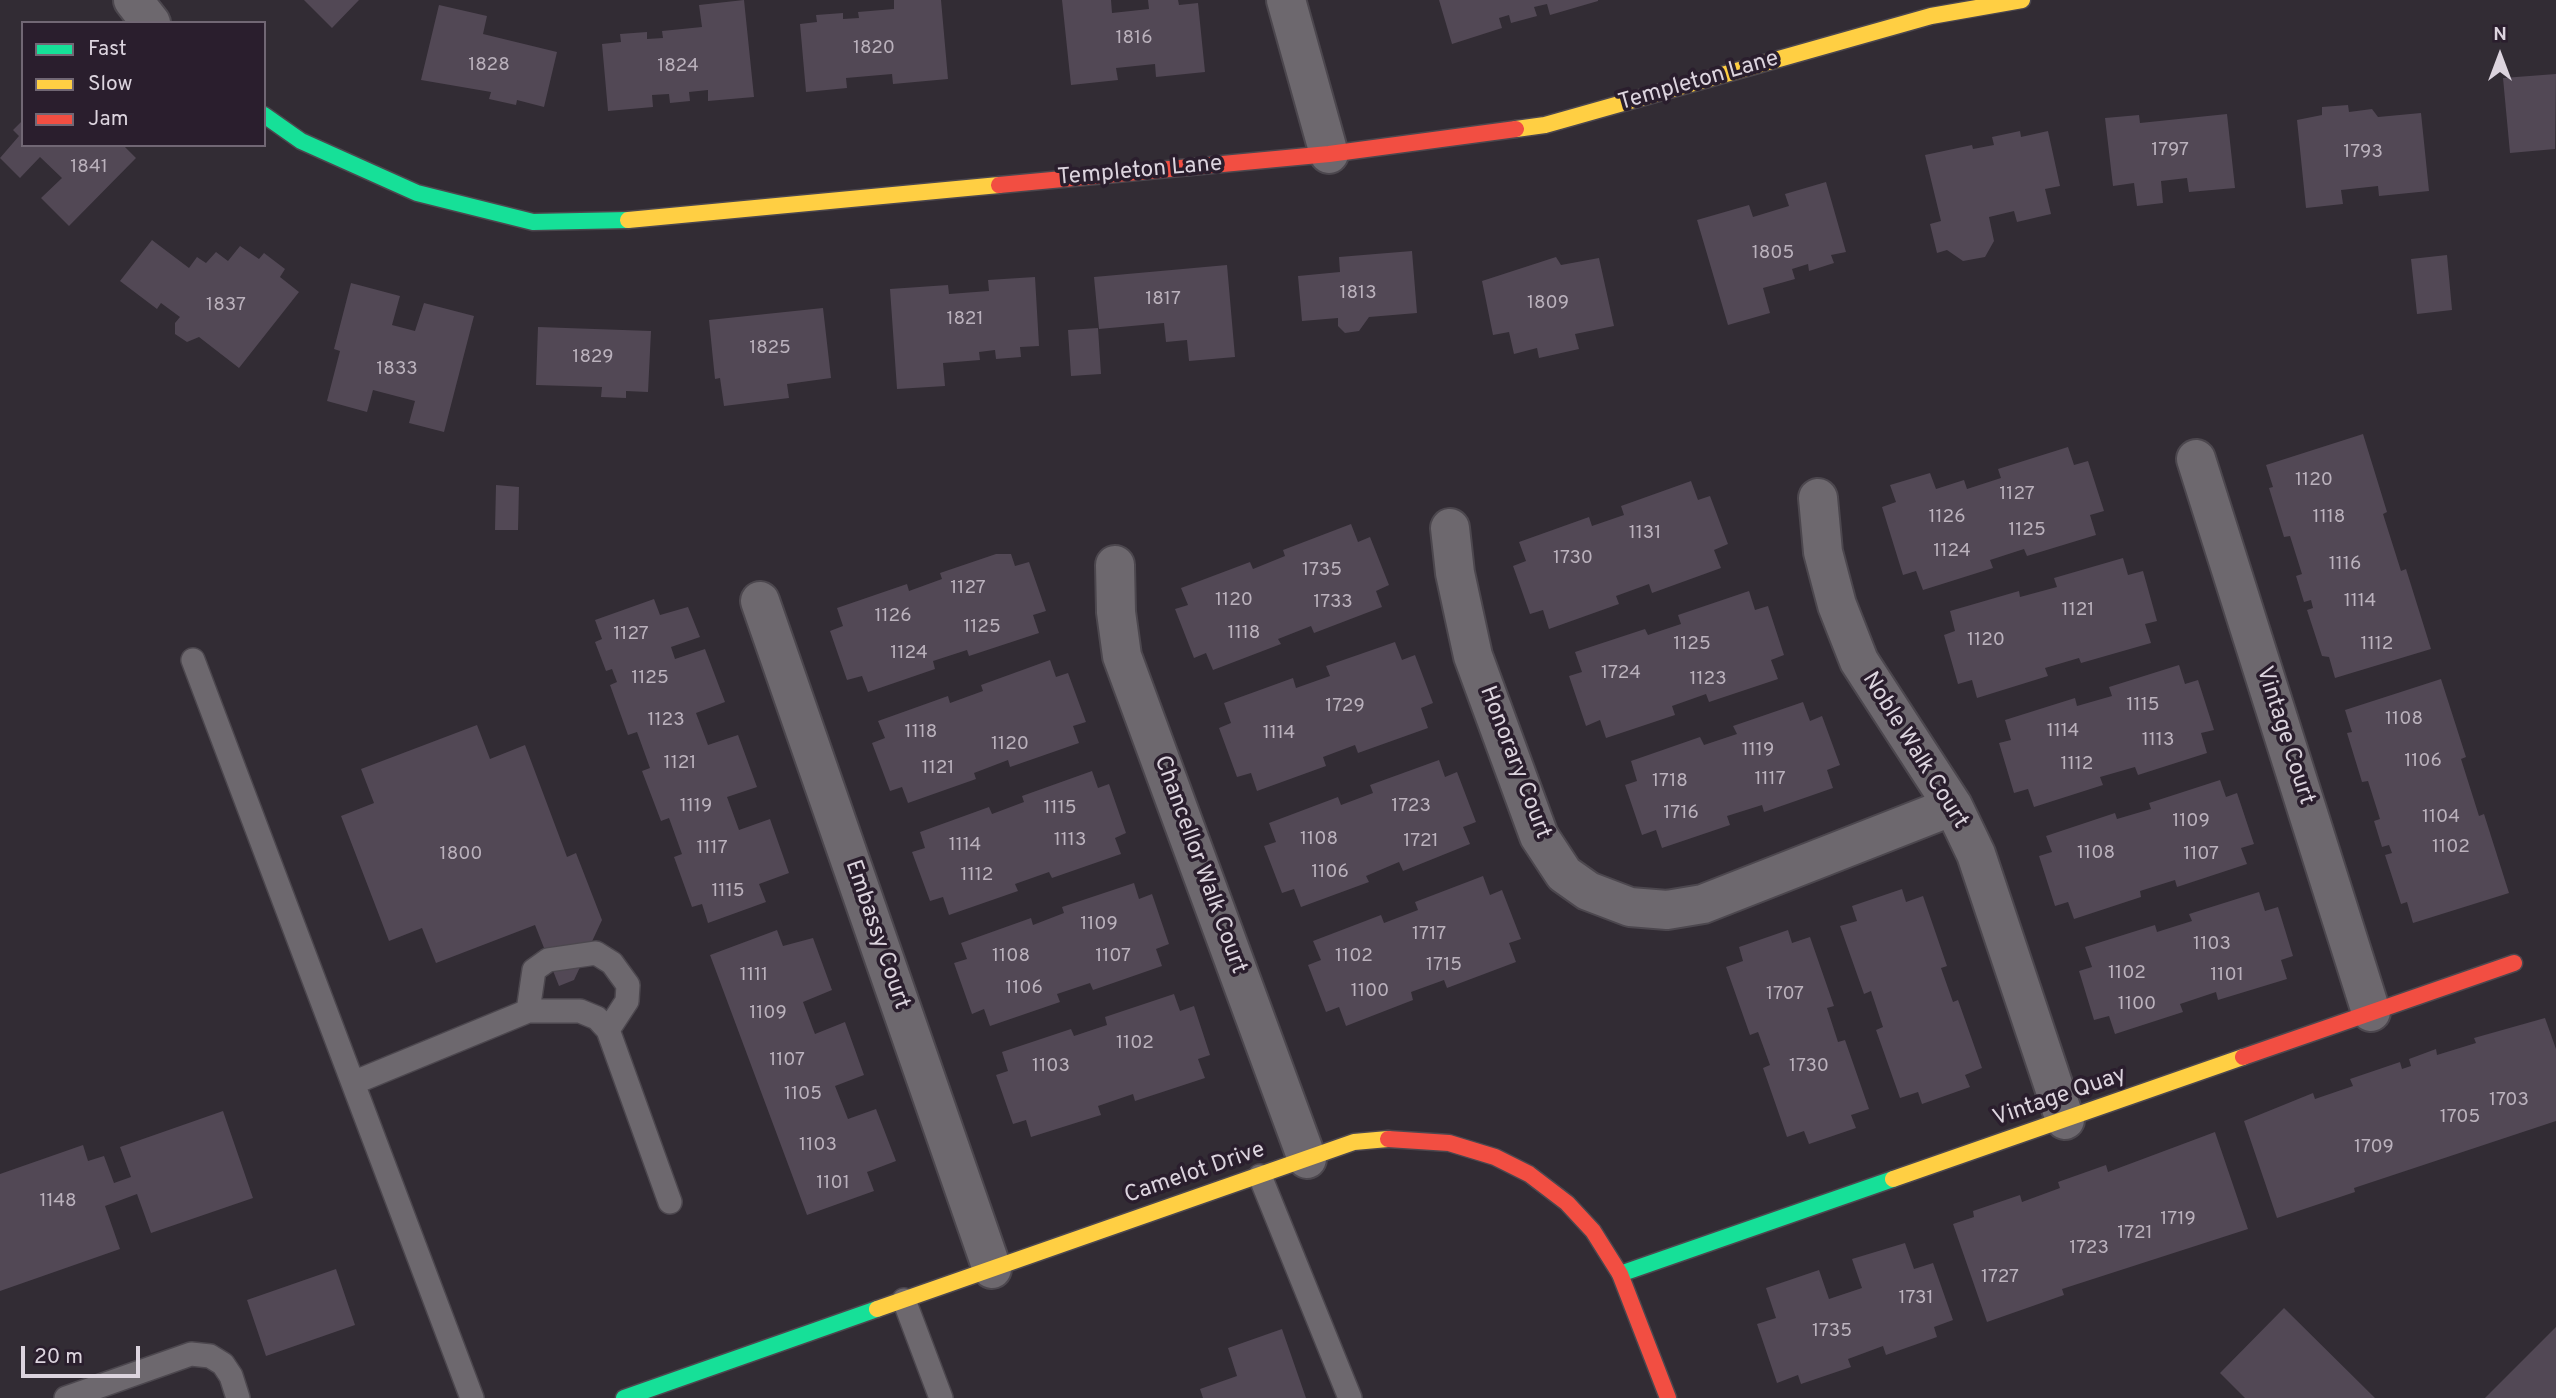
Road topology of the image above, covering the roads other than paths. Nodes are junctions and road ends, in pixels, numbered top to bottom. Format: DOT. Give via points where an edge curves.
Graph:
graph roads {
  1 [pos="133,0"];
  2 [pos="1286,0"];
  3 [pos="2022,0"];
  4 [pos="149,21"];
  5 [pos="266,116"];
  6 [pos="1329,154"];
  7 [pos="2196,459"];
  8 [pos="1818,498"];
  9 [pos="1450,528"];
  10 [pos="1115,565"];
  11 [pos="760,601"];
  12 [pos="193,660"];
  13 [pos="1953,806"];
  14 [pos="2514,962"];
  15 [pos="528,1011"];
  16 [pos="2371,1012"];
  17 [pos="608,1030"];
  18 [pos="354,1083"];
  19 [pos="2065,1120"];
  20 [pos="1307,1159"];
  21 [pos="1260,1176"];
  22 [pos="670,1202"];
  23 [pos="992,1269"];
  24 [pos="1620,1274"];
  25 [pos="904,1300"];
  26 [pos="66,1398"];
  27 [pos="238,1398"];
  28 [pos="472,1398"];
  29 [pos="625,1398"];
  30 [pos="941,1398"];
  31 [pos="1350,1398"];
  32 [pos="1668,1398"];
  1 -- 4 [label="street"];
  2 -- 6 [label="street"];
  3 -- 6 [label="street, Templeton Lane" via="1931,16 1545,125"];
  5 -- 6 [label="street, Templeton Lane" via="301,141 418,193 533,222 648,219"];
  7 -- 16 [label="street, Vintage Court"];
  8 -- 13 [label="street, Noble Walk Court" via="1823,552 1859,661"];
  9 -- 13 [label="street, Honorary Court" via="1473,656 1539,836 1564,874 1588,891 1630,907 1667,910 1703,904"];
  10 -- 20 [label="street, Chancellor Walk Court" via="1122,656"];
  11 -- 23 [label="street, Embassy Court"];
  12 -- 18 [label="lane"];
  13 -- 19 [label="street, Noble Walk Court" via="1976,854"];
  14 -- 16 [label="street, Vintage Quay"];
  15 -- 17 [label="lane" via="580,1011 597,1018"];
  15 -- 17 [label="lane" via="534,970 548,960 596,953 612,962 628,985 627,1001"];
  15 -- 18 [label="lane"];
  16 -- 19 [label="street, Vintage Quay"];
  17 -- 22 [label="lane"];
  18 -- 28 [label="lane"];
  19 -- 24 [label="street, Vintage Quay"];
  20 -- 21 [label="street, Camelot Drive"];
  20 -- 24 [label="street, Camelot Drive" via="1354,1142 1402,1138 1449,1143 1495,1157 1529,1174 1567,1203 1593,1231"];
  21 -- 23 [label="street, Camelot Drive"];
  21 -- 31 [label="lane"];
  23 -- 25 [label="street, Camelot Drive"];
  24 -- 32 [label="street, Camelot Drive"];
  25 -- 29 [label="street, Camelot Drive"];
  25 -- 30 [label="lane"];
  26 -- 27 [label="lane" via="191,1354 210,1356 223,1364"];
}
